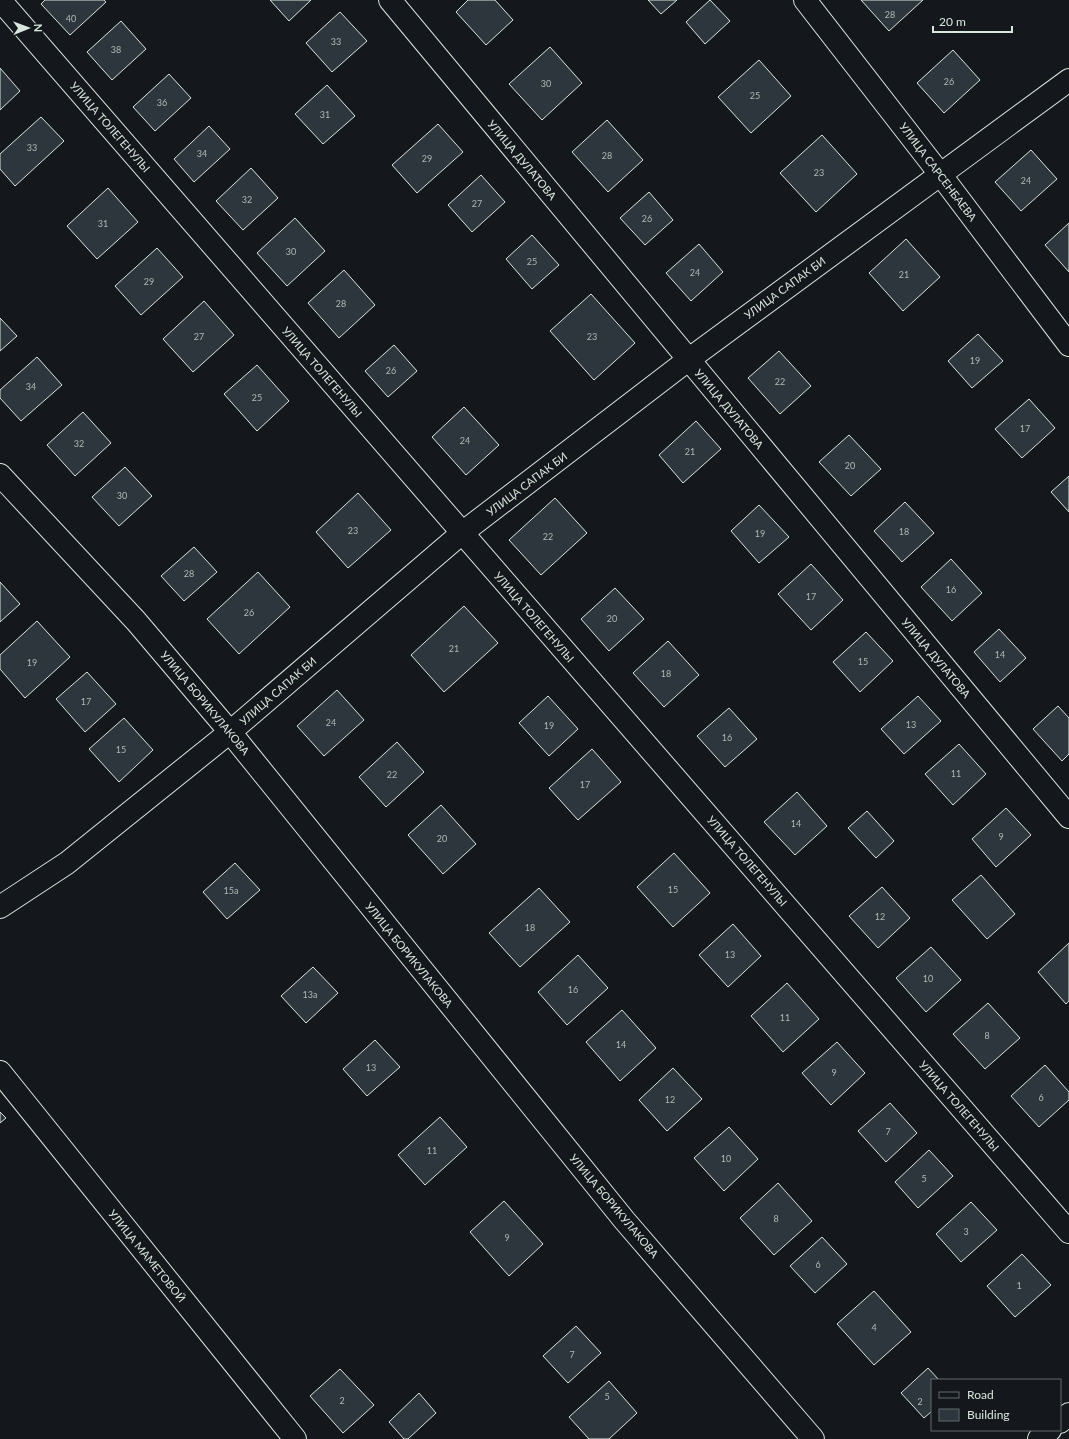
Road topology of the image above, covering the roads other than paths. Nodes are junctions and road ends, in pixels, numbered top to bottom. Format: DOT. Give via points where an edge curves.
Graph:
graph roads {
  1 [pos="0,0"];
  2 [pos="390,0"];
  3 [pos="805,0"];
  4 [pos="1069,80"];
  5 [pos="940,174"];
  6 [pos="1069,345"];
  7 [pos="688,360"];
  8 [pos="0,475"];
  9 [pos="462,533"];
  10 [pos="230,732"];
  11 [pos="1069,817"];
  12 [pos="0,907"];
  13 [pos="0,1072"];
  14 [pos="1069,1232"];
  15 [pos="1069,1414"];
  16 [pos="1061,1421"];
  17 [pos="1049,1431"];
  18 [pos="295,1439"];
  19 [pos="813,1439"];
  20 [pos="1039,1439"];
  1 -- 9 [label="street, УЛИЦА ТОЛЕГЕНУЛЫ"];
  2 -- 7 [label="street, УЛИЦА ДУЛАТОВА"];
  3 -- 5 [label="street, УЛИЦА САРСЕНБАЕВА"];
  4 -- 5 [label="street, УЛИЦА САПАК БИ"];
  5 -- 6 [label="street, УЛИЦА САРСЕНБАЕВА"];
  5 -- 7 [label="street, УЛИЦА САПАК БИ"];
  7 -- 9 [label="street, УЛИЦА САПАК БИ"];
  7 -- 11 [label="street, УЛИЦА ДУЛАТОВА"];
  8 -- 10 [label="street, УЛИЦА БОРИКУЛАКОВА" via="136,621"];
  9 -- 10 [label="street, УЛИЦА САПАК БИ"];
  9 -- 14 [label="street, УЛИЦА ТОЛЕГЕНУЛЫ"];
  10 -- 12 [label="street, УЛИЦА САПАК БИ" via="67,863"];
  10 -- 19 [label="street, УЛИЦА БОРИКУЛАКОВА" via="625,1221"];
  13 -- 18 [label="street, УЛИЦА МАМЕТОВОЙ"];
  15 -- 16 [label="street"];
  17 -- 20 [label="street"];
}
